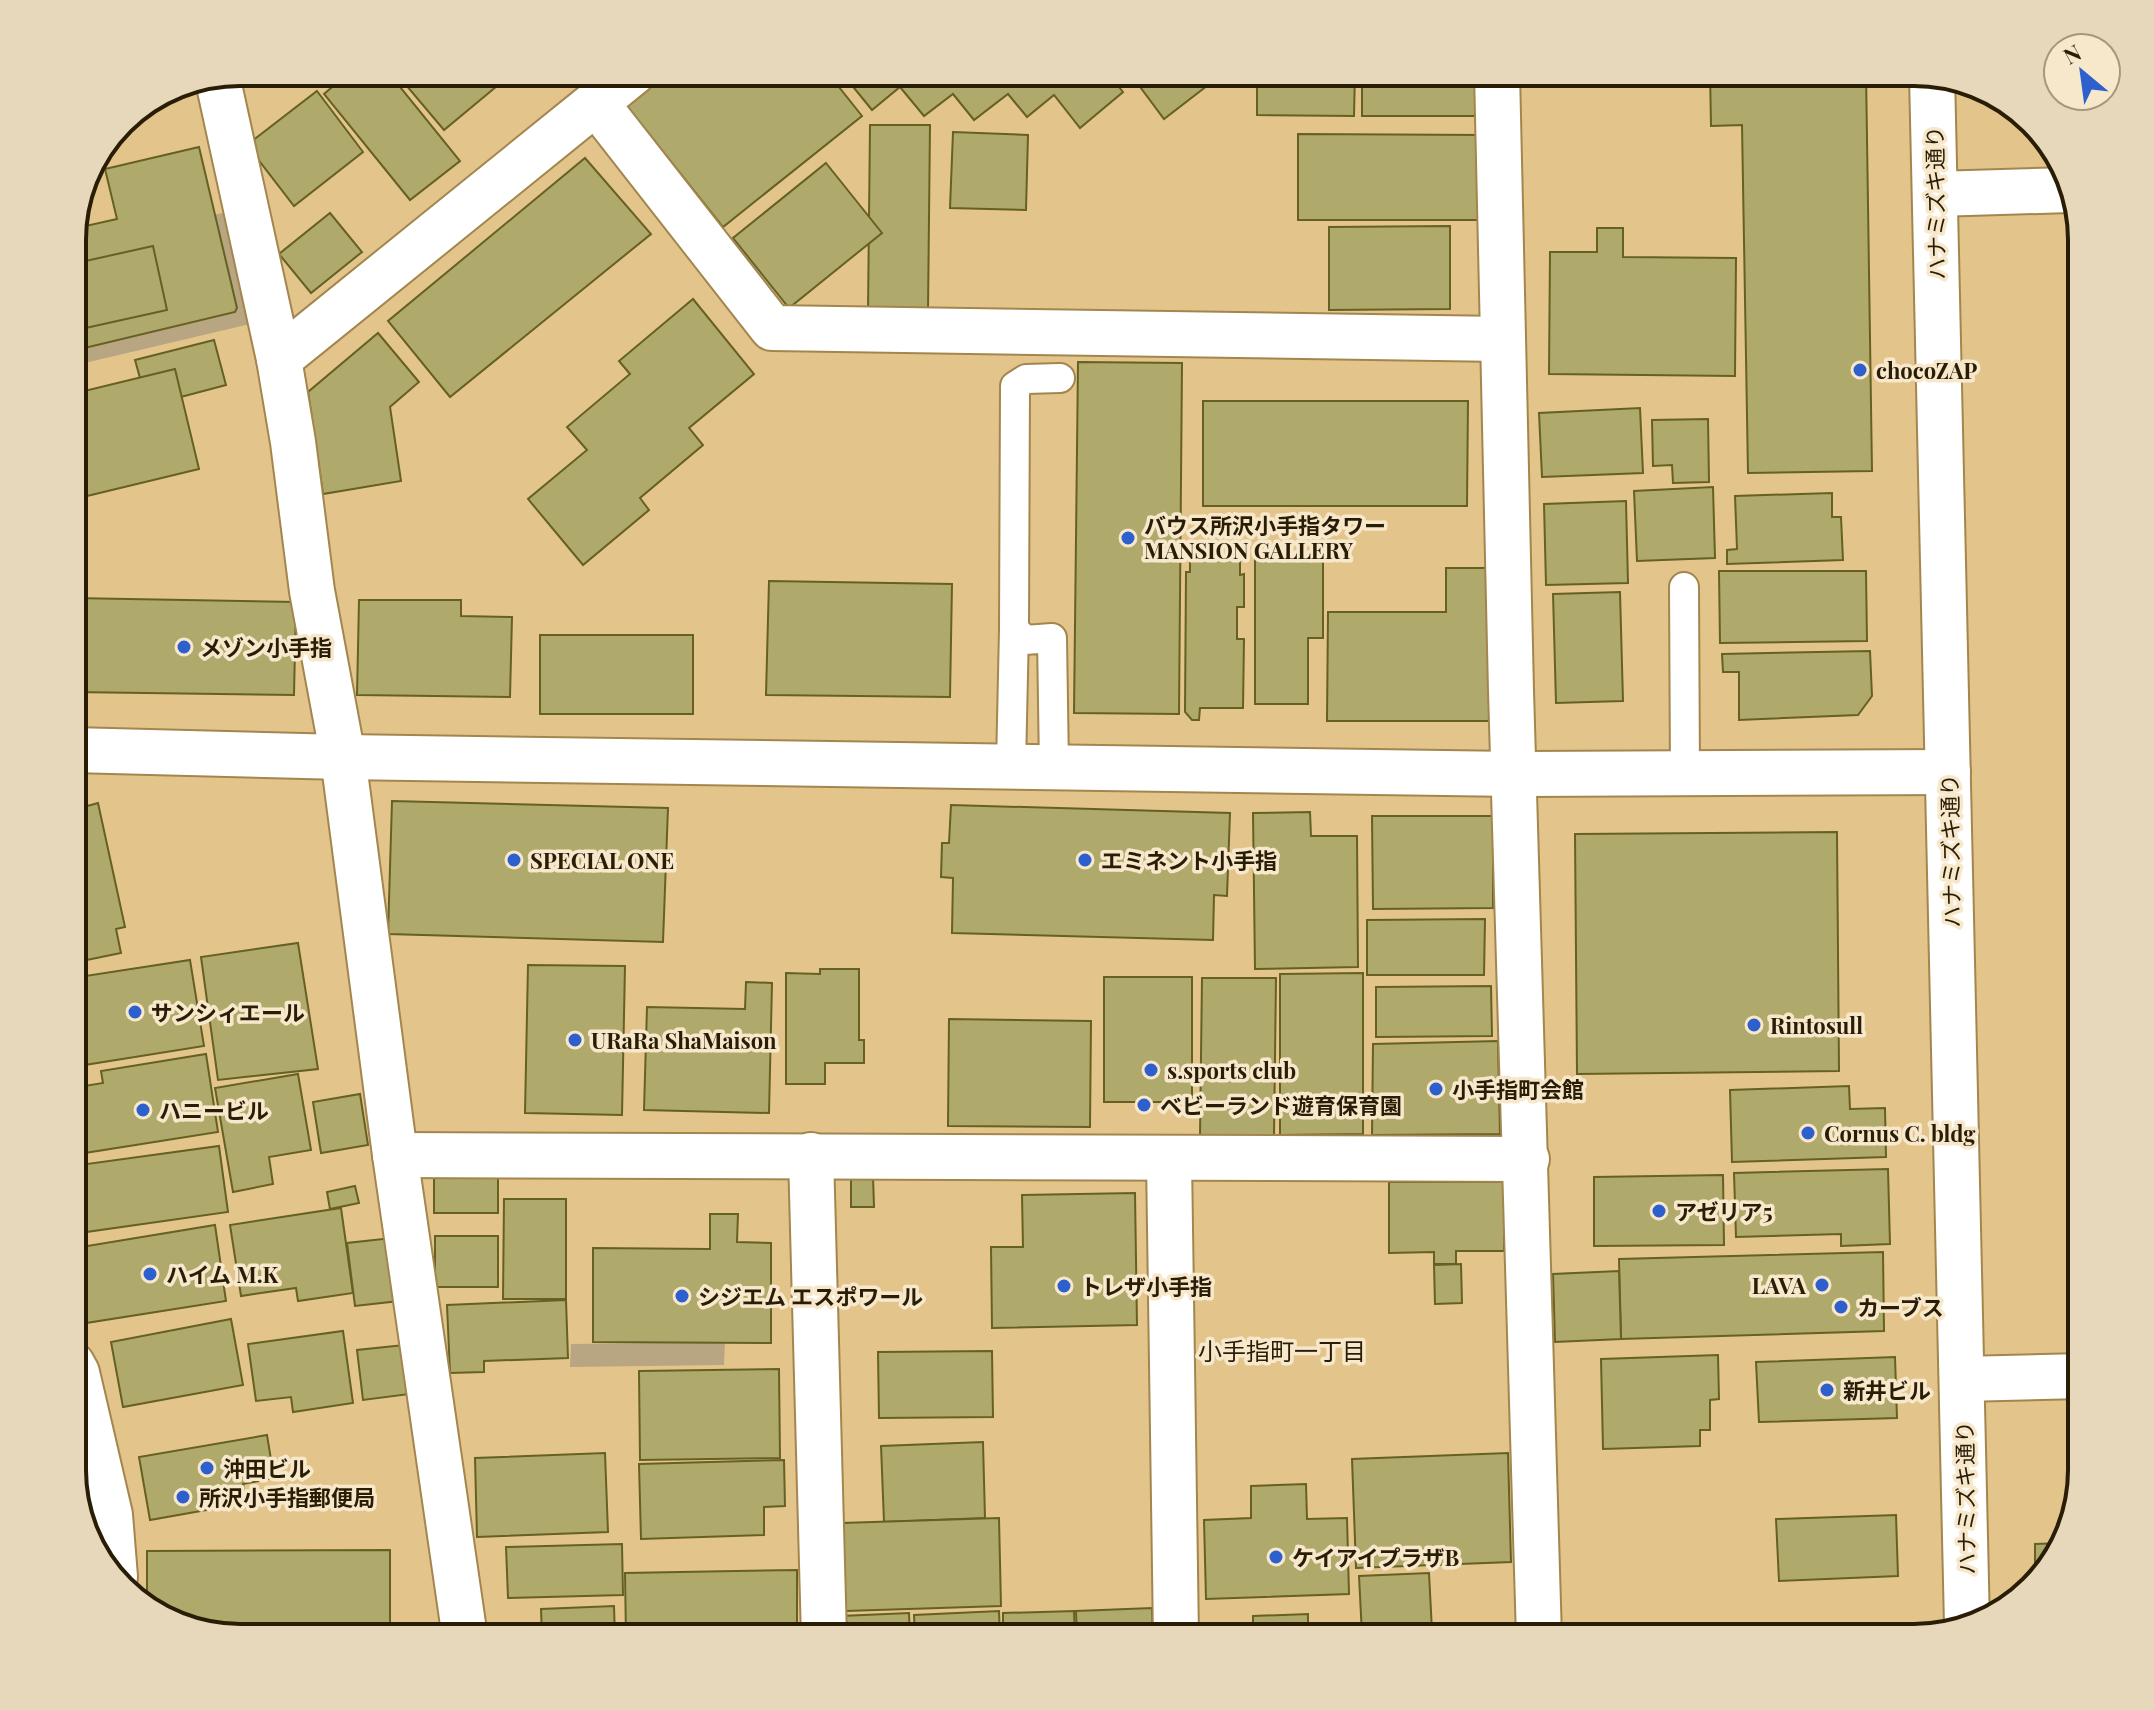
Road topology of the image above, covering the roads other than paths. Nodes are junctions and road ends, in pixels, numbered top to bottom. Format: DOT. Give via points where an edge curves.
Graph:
graph roads {
  1 [pos="617,86"];
  2 [pos="1497,86"];
  3 [pos="1932,87"];
  4 [pos="220,88"];
  5 [pos="596,103"];
  6 [pos="2060,190"];
  7 [pos="1935,194"];
  8 [pos="1503,339"];
  9 [pos="279,359"];
  10 [pos="1060,378"];
  11 [pos="1684,587"];
  12 [pos="1014,629"];
  13 [pos="86,750"];
  14 [pos="343,757"];
  15 [pos="1011,766"];
  16 [pos="1054,767"];
  17 [pos="1948,772"];
  18 [pos="1685,773"];
  19 [pos="1514,774"];
  20 [pos="395,1155"];
  21 [pos="811,1155"];
  22 [pos="1169,1159"];
  23 [pos="1527,1159"];
  24 [pos="2068,1376"];
  25 [pos="1962,1379"];
  26 [pos="86,1408"];
  27 [pos="113,1557"];
  28 [pos="1967,1615"];
  29 [pos="463,1624"];
  30 [pos="824,1624"];
  31 [pos="1176,1624"];
  32 [pos="1539,1624"];
  1 -- 5 [label="street"];
  2 -- 8 [label="street"];
  3 -- 7 [label="street, ハナミズキ通り"];
  4 -- 9 [label="street"];
  5 -- 8 [label="street" via="772,328"];
  5 -- 9 [label="street"];
  6 -- 7 [label="street"];
  7 -- 17 [label="street, ハナミズキ通り"];
  8 -- 19 [label="street"];
  9 -- 14 [label="street" via="312,591"];
  10 -- 12 [label="lane" via="1026,379 1015,386"];
  11 -- 18 [label="lane"];
  12 -- 15 [label="lane"];
  12 -- 16 [label="lane" via="1025,640 1052,638"];
  13 -- 14 [label="street"];
  14 -- 15 [label="street"];
  14 -- 20 [label="street"];
  15 -- 16 [label="street"];
  16 -- 19 [label="street"];
  17 -- 18 [label="street"];
  17 -- 25 [label="street, ハナミズキ通り"];
  18 -- 19 [label="street"];
  19 -- 23 [label="street"];
  20 -- 21 [label="street"];
  20 -- 29 [label="street"];
  21 -- 22 [label="street"];
  21 -- 30 [label="street"];
  22 -- 23 [label="street"];
  22 -- 31 [label="street"];
  23 -- 32 [label="street"];
  24 -- 25 [label="street"];
  25 -- 28 [label="street, ハナミズキ通り"];
  26 -- 27 [label="street" via="110,1515"];
}
